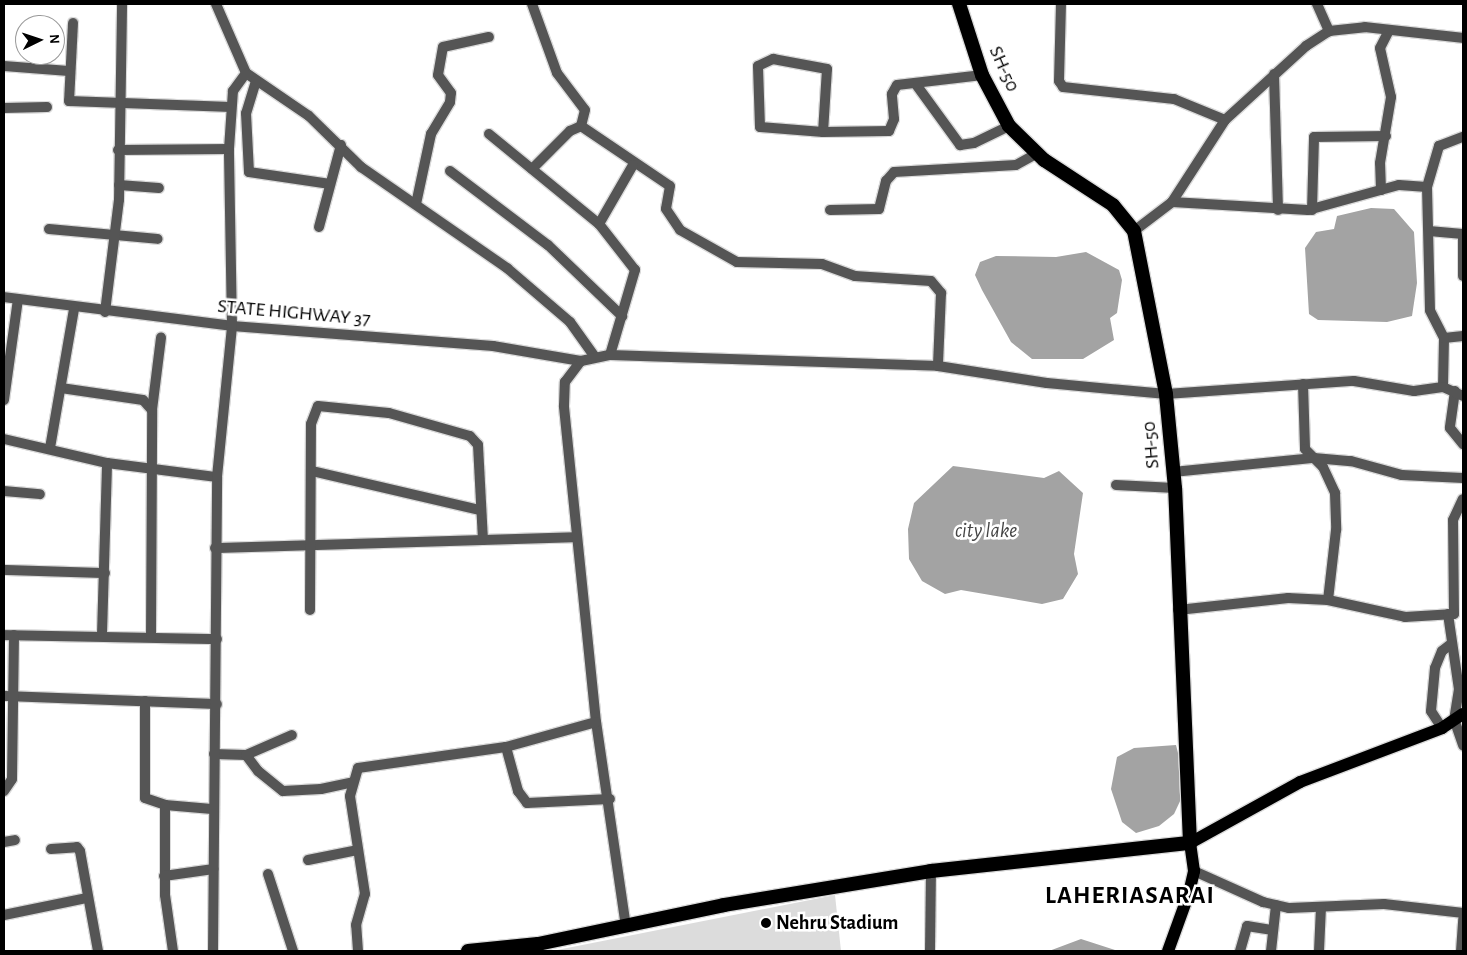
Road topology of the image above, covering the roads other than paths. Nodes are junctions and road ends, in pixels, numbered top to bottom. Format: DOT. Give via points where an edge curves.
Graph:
graph roads {
  1 [pos="122,4"];
  2 [pos="216,4"];
  3 [pos="532,4"];
  4 [pos="959,4"];
  5 [pos="1061,4"];
  6 [pos="1316,4"];
  7 [pos="73,23"];
  8 [pos="1329,30"];
  9 [pos="1389,30"];
  10 [pos="488,38"];
  11 [pos="1463,38"];
  12 [pos="4,66"];
  13 [pos="69,71"];
  14 [pos="246,73"];
  15 [pos="982,74"];
  16 [pos="1274,74"];
  17 [pos="256,81"];
  18 [pos="915,83"];
  19 [pos="119,106"];
  20 [pos="47,107"];
  21 [pos="231,107"];
  22 [pos="4,108"];
  23 [pos="1225,120"];
  24 [pos="581,126"];
  25 [pos="1009,126"];
  26 [pos="823,132"];
  27 [pos="489,134"];
  28 [pos="1386,136"];
  29 [pos="1463,138"];
  30 [pos="341,145"];
  31 [pos="229,149"];
  32 [pos="118,150"];
  33 [pos="1036,154"];
  34 [pos="633,165"];
  35 [pos="532,169"];
  36 [pos="450,171"];
  37 [pos="330,184"];
  38 [pos="119,185"];
  39 [pos="1427,187"];
  40 [pos="159,188"];
  41 [pos="1381,190"];
  42 [pos="1172,202"];
  43 [pos="416,204"];
  44 [pos="830,210"];
  45 [pos="1278,210"];
  46 [pos="1312,210"];
  47 [pos="599,224"];
  48 [pos="319,227"];
  49 [pos="49,229"];
  50 [pos="1134,231"];
  51 [pos="1429,231"];
  52 [pos="113,236"];
  53 [pos="158,239"];
  54 [pos="1463,276"];
  55 [pos="4,297"];
  56 [pos="18,298"];
  57 [pos="74,309"];
  58 [pos="105,312"];
  59 [pos="622,316"];
  60 [pos="232,326"];
  61 [pos="1463,336"];
  62 [pos="161,338"];
  63 [pos="1444,338"];
  64 [pos="610,354"];
  65 [pos="595,357"];
  66 [pos="581,361"];
  67 [pos="938,366"];
  68 [pos="1304,384"];
  69 [pos="1443,387"];
  70 [pos="61,388"];
  71 [pos="1166,394"];
  72 [pos="1459,394"];
  73 [pos="4,400"];
  74 [pos="152,410"];
  75 [pos="4,439"];
  76 [pos="1463,444"];
  77 [pos="50,448"];
  78 [pos="1314,458"];
  79 [pos="107,464"];
  80 [pos="153,470"];
  81 [pos="312,471"];
  82 [pos="1173,472"];
  83 [pos="217,477"];
  84 [pos="1463,478"];
  85 [pos="1116,485"];
  86 [pos="1175,488"];
  87 [pos="4,491"];
  88 [pos="40,494"];
  89 [pos="1463,499"];
  90 [pos="480,510"];
  91 [pos="577,537"];
  92 [pos="483,540"];
  93 [pos="311,542"];
  94 [pos="215,548"];
  95 [pos="4,570"];
  96 [pos="105,573"];
  97 [pos="1328,600"];
  98 [pos="310,610"];
  99 [pos="1178,610"];
  100 [pos="1448,614"];
  101 [pos="102,634"];
  102 [pos="9,635"];
  103 [pos="151,637"];
  104 [pos="217,639"];
  105 [pos="1451,644"];
  106 [pos="7,696"];
  107 [pos="145,701"];
  108 [pos="216,704"];
  109 [pos="1459,717"];
  110 [pos="596,722"];
  111 [pos="1442,728"];
  112 [pos="292,734"];
  113 [pos="1463,745"];
  114 [pos="506,747"];
  115 [pos="214,754"];
  116 [pos="246,755"];
  117 [pos="353,782"];
  118 [pos="4,791"];
  119 [pos="610,799"];
  120 [pos="165,805"];
  121 [pos="212,809"];
  122 [pos="15,840"];
  123 [pos="4,842"];
  124 [pos="1190,843"];
  125 [pos="51,849"];
  126 [pos="357,850"];
  127 [pos="308,860"];
  128 [pos="214,870"];
  129 [pos="931,871"];
  130 [pos="1194,871"];
  131 [pos="268,874"];
  132 [pos="164,876"];
  133 [pos="87,898"];
  134 [pos="1276,905"];
  135 [pos="1321,907"];
  136 [pos="1463,913"];
  137 [pos="4,915"];
  138 [pos="1463,919"];
  139 [pos="626,927"];
  140 [pos="1273,930"];
  141 [pos="98,951"];
  142 [pos="172,951"];
  143 [pos="213,951"];
  144 [pos="294,951"];
  145 [pos="358,951"];
  146 [pos="468,951"];
  147 [pos="930,951"];
  148 [pos="1168,951"];
  149 [pos="1240,951"];
  150 [pos="1271,951"];
  151 [pos="1319,951"];
  152 [pos="1461,951"];
  1 -- 19 [label="street"];
  2 -- 14 [label="street"];
  3 -- 24 [label="street" via="556,74 585,110"];
  4 -- 15 [label="highway, SH-50"];
  5 -- 23 [label="street" via="1058,80 1063,87 1174,98"];
  6 -- 8 [label="street"];
  7 -- 13 [label="street"];
  8 -- 9 [label="street" via="1349,27"];
  8 -- 16 [label="street"];
  9 -- 11 [label="street"];
  9 -- 28 [label="street" via="1380,48 1391,97"];
  10 -- 43 [label="street" via="447,42 443,47 438,76 451,93 450,102 431,134"];
  12 -- 13 [label="street"];
  13 -- 19 [label="street" via="69,101"];
  14 -- 17 [label="street"];
  14 -- 21 [label="street" via="233,91"];
  15 -- 18 [label="street"];
  15 -- 25 [label="highway, SH-50"];
  16 -- 23 [label="street"];
  16 -- 45 [label="street"];
  17 -- 30 [label="street" via="309,116"];
  17 -- 37 [label="street" via="246,113 249,172"];
  18 -- 25 [label="street" via="960,145 974,144"];
  18 -- 26 [label="street" via="894,88 894,119 889,131"];
  19 -- 21 [label="street"];
  19 -- 32 [label="street"];
  20 -- 22 [label="street"];
  21 -- 31 [label="street"];
  23 -- 42 [label="street"];
  24 -- 34 [label="street"];
  24 -- 35 [label="street" via="570,131"];
  25 -- 33 [label="highway, SH-50"];
  26 -- 26 [label="street" via="760,127 758,66 773,59 827,69"];
  27 -- 35 [label="street"];
  28 -- 41 [label="street"];
  28 -- 46 [label="street" via="1314,137"];
  29 -- 39 [label="street" via="1439,146"];
  30 -- 37 [label="street"];
  30 -- 43 [label="street" via="361,167"];
  31 -- 32 [label="street"];
  31 -- 60 [label="street"];
  32 -- 38 [label="street"];
  33 -- 44 [label="street" via="1016,165 894,172 886,180 879,209"];
  33 -- 50 [label="highway, SH-50" via="1113,205"];
  34 -- 47 [label="street"];
  34 -- 67 [label="street" via="670,186 666,209 680,230 720,256 737,262 822,264 855,276 931,281 941,293"];
  35 -- 47 [label="street"];
  36 -- 59 [label="street" via="548,245"];
  37 -- 48 [label="street"];
  38 -- 40 [label="street"];
  38 -- 52 [label="street"];
  39 -- 41 [label="street" via="1399,185"];
  39 -- 51 [label="street"];
  41 -- 46 [label="street"];
  42 -- 45 [label="street"];
  42 -- 50 [label="street"];
  43 -- 65 [label="street" via="507,268 559,312"];
  45 -- 46 [label="street"];
  47 -- 59 [label="street" via="633,263"];
  49 -- 52 [label="street"];
  50 -- 71 [label="highway, SH-50"];
  51 -- 54 [label="street" via="1463,234"];
  51 -- 63 [label="street" via="1430,310"];
  52 -- 53 [label="street"];
  52 -- 58 [label="street" via="111,285"];
  55 -- 56 [label="street, STATE HIGHWAY 37"];
  56 -- 57 [label="street, STATE HIGHWAY 37"];
  56 -- 73 [label="street"];
  57 -- 58 [label="street, STATE HIGHWAY 37"];
  57 -- 70 [label="street"];
  58 -- 60 [label="street, STATE HIGHWAY 37"];
  59 -- 64 [label="street"];
  60 -- 66 [label="street, STATE HIGHWAY 37" via="493,346"];
  60 -- 83 [label="street"];
  61 -- 63 [label="street"];
  62 -- 74 [label="street"];
  63 -- 69 [label="street"];
  64 -- 65 [label="street"];
  64 -- 67 [label="street"];
  65 -- 66 [label="street"];
  66 -- 91 [label="street" via="571,369 563,393"];
  67 -- 71 [label="street" via="1047,383"];
  68 -- 69 [label="street" via="1354,381 1414,391"];
  68 -- 71 [label="street"];
  68 -- 78 [label="street" via="1305,449"];
  69 -- 72 [label="street"];
  70 -- 74 [label="street" via="143,400"];
  70 -- 77 [label="street"];
  71 -- 82 [label="highway, SH-50"];
  72 -- 76 [label="street" via="1450,428"];
  74 -- 80 [label="street"];
  75 -- 77 [label="street"];
  77 -- 79 [label="street"];
  78 -- 82 [label="street"];
  78 -- 84 [label="street" via="1351,461 1402,475"];
  78 -- 97 [label="street" via="1335,493 1336,530"];
  79 -- 80 [label="street"];
  79 -- 96 [label="street"];
  80 -- 83 [label="street"];
  80 -- 103 [label="street"];
  81 -- 90 [label="street"];
  81 -- 90 [label="street" via="311,424 318,406 389,413 470,436 478,446"];
  81 -- 93 [label="street"];
  82 -- 86 [label="highway, SH-50"];
  83 -- 94 [label="street"];
  85 -- 86 [label="street"];
  86 -- 99 [label="highway, SH-50"];
  87 -- 88 [label="street"];
  89 -- 100 [label="street" via="1453,520 1454,614"];
  90 -- 92 [label="street"];
  91 -- 92 [label="street"];
  91 -- 110 [label="street"];
  92 -- 93 [label="street"];
  93 -- 94 [label="street"];
  93 -- 98 [label="street"];
  94 -- 104 [label="street"];
  95 -- 96 [label="street"];
  96 -- 101 [label="street"];
  97 -- 99 [label="street" via="1288,598"];
  97 -- 100 [label="street" via="1406,617"];
  99 -- 124 [label="highway, SH-50"];
  100 -- 105 [label="street"];
  101 -- 102 [label="street"];
  101 -- 103 [label="street"];
  102 -- 106 [label="street"];
  103 -- 104 [label="street"];
  104 -- 108 [label="street"];
  105 -- 109 [label="street" via="1459,689"];
  105 -- 111 [label="street" via="1435,668 1432,695 1431,712"];
  106 -- 107 [label="street"];
  106 -- 118 [label="street" via="12,779"];
  107 -- 108 [label="street"];
  107 -- 120 [label="street" via="142,791 149,802"];
  108 -- 115 [label="street"];
  109 -- 111 [label="main road"];
  109 -- 113 [label="street"];
  110 -- 114 [label="street"];
  110 -- 119 [label="street"];
  111 -- 124 [label="main road" via="1308,778"];
  112 -- 116 [label="street"];
  114 -- 117 [label="street" via="366,764 358,768"];
  114 -- 119 [label="street" via="518,791 527,803"];
  115 -- 116 [label="street"];
  115 -- 121 [label="street"];
  116 -- 117 [label="street" via="283,791 321,790"];
  117 -- 126 [label="street" via="351,808"];
  119 -- 139 [label="street"];
  120 -- 121 [label="street"];
  120 -- 132 [label="street"];
  121 -- 128 [label="street"];
  122 -- 123 [label="street"];
  124 -- 129 [label="highway"];
  124 -- 130 [label="main road, SH-50"];
  125 -- 133 [label="street" via="77,847 80,851"];
  126 -- 127 [label="street"];
  126 -- 145 [label="street" via="365,894 356,925"];
  128 -- 132 [label="street"];
  128 -- 143 [label="street"];
  129 -- 139 [label="highway"];
  129 -- 147 [label="street"];
  130 -- 134 [label="street"];
  130 -- 148 [label="main road, SH-50"];
  131 -- 144 [label="street"];
  132 -- 142 [label="street"];
  133 -- 137 [label="street"];
  133 -- 141 [label="street"];
  134 -- 135 [label="street"];
  134 -- 140 [label="street"];
  135 -- 136 [label="street" via="1384,904"];
  135 -- 151 [label="street"];
  138 -- 152 [label="street"];
  139 -- 146 [label="highway"];
  140 -- 149 [label="street" via="1247,926"];
  140 -- 150 [label="street"];
}
